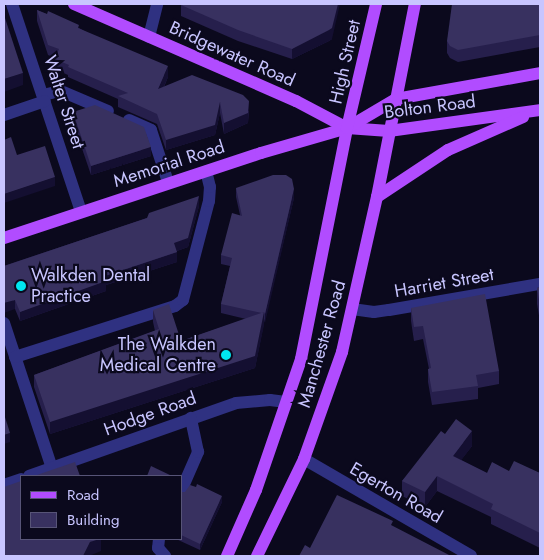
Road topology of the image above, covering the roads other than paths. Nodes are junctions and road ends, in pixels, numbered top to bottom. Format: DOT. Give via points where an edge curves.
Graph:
graph roads {
  1 [pos="12,4"];
  2 [pos="74,4"];
  3 [pos="157,4"];
  4 [pos="376,4"];
  5 [pos="415,4"];
  6 [pos="149,37"];
  7 [pos="540,73"];
  8 [pos="44,98"];
  9 [pos="396,99"];
  10 [pos="540,110"];
  11 [pos="4,115"];
  12 [pos="347,128"];
  13 [pos="389,131"];
  14 [pos="206,171"];
  15 [pos="168,182"];
  16 [pos="376,197"];
  17 [pos="81,212"];
  18 [pos="4,238"];
  19 [pos="540,284"];
  20 [pos="352,309"];
  21 [pos="4,323"];
  22 [pos="15,357"];
  23 [pos="286,402"];
  24 [pos="191,418"];
  25 [pos="304,459"];
  26 [pos="52,468"];
  27 [pos="32,475"];
  28 [pos="20,479"];
  29 [pos="4,485"];
  30 [pos="182,489"];
  31 [pos="159,540"];
  32 [pos="165,556"];
  33 [pos="227,556"];
  34 [pos="257,556"];
  35 [pos="471,556"];
  1 -- 8 [label="street, Walter Street"];
  2 -- 6 [label="main road, Bridgewater Road"];
  3 -- 6 [label="street"];
  4 -- 12 [label="main road, High Street"];
  5 -- 9 [label="main road"];
  6 -- 12 [label="main road, Bridgewater Road" via="296,101"];
  7 -- 9 [label="main road, Bolton Road"];
  8 -- 11 [label="street"];
  8 -- 15 [label="street" via="61,91 151,130"];
  8 -- 17 [label="street, Walter Street"];
  9 -- 12 [label="main road, Bolton Road"];
  9 -- 13 [label="main road"];
  10 -- 13 [label="main road, Bolton Road"];
  10 -- 16 [label="main road" via="448,150"];
  12 -- 13 [label="main road, Bolton Road"];
  12 -- 14 [label="main road, Memorial Road"];
  12 -- 23 [label="main road, Manchester Road" via="308,329"];
  13 -- 16 [label="main road, Manchester Road"];
  14 -- 15 [label="main road, Memorial Road"];
  14 -- 22 [label="street" via="210,201 183,300 175,306"];
  15 -- 17 [label="main road, Memorial Road"];
  16 -- 20 [label="main road, Manchester Road"];
  17 -- 18 [label="main road, Memorial Road"];
  19 -- 20 [label="street, Harriet Street" via="374,312"];
  20 -- 25 [label="main road, Manchester Road" via="339,361"];
  21 -- 22 [label="street"];
  22 -- 26 [label="street"];
  23 -- 24 [label="street, Hodge Road" via="236,403"];
  23 -- 33 [label="main road, Manchester Road" via="256,490"];
  24 -- 26 [label="street, Hodge Road"];
  24 -- 30 [label="street" via="198,452"];
  25 -- 34 [label="main road, Manchester Road"];
  25 -- 35 [label="street, Egerton Road"];
  26 -- 27 [label="street, Hodge Road"];
  28 -- 29 [label="street"];
  31 -- 32 [label="street" via="158,548"];
}
